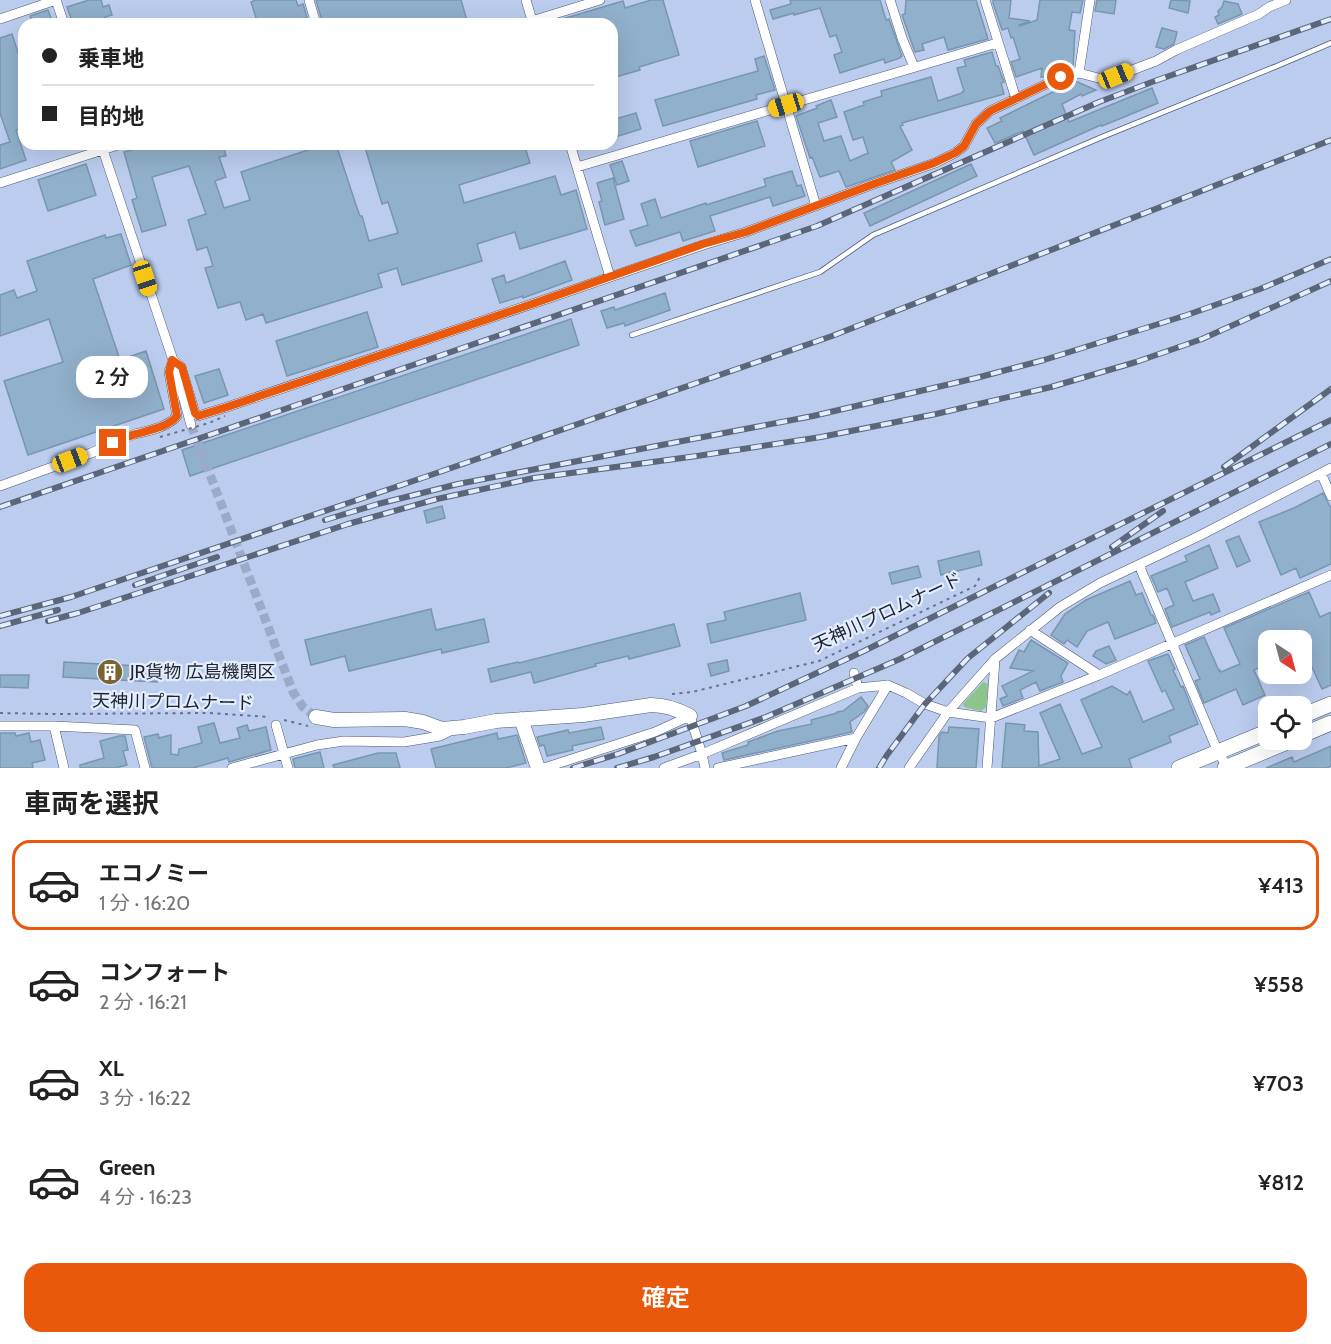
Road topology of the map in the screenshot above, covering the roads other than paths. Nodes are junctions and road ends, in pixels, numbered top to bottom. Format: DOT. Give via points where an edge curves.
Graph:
graph roads {
  1 [pos="56,0"];
  2 [pos="309,0"];
  3 [pos="526,0"];
  4 [pos="600,0"];
  5 [pos="755,0"];
  6 [pos="890,0"];
  7 [pos="985,0"];
  8 [pos="1090,0"];
  9 [pos="1286,0"];
  10 [pos="62,18"];
  11 [pos="314,18"];
  12 [pos="528,18"];
  13 [pos="544,18"];
  14 [pos="0,19"];
  15 [pos="998,43"];
  16 [pos="1331,43"];
  17 [pos="914,67"];
  18 [pos="1079,73"];
  19 [pos="1016,99"];
  20 [pos="786,105"];
  21 [pos="94,150"];
  22 [pos="103,150"];
  23 [pos="572,150"];
  24 [pos="577,167"];
  25 [pos="0,183"];
  26 [pos="816,206"];
  27 [pos="610,277"];
  28 [pos="632,335"];
  29 [pos="172,360"];
  30 [pos="191,425"];
  31 [pos="1331,468"];
  32 [pos="1321,473"];
  33 [pos="0,486"];
  34 [pos="1331,496"];
  35 [pos="1139,565"];
  36 [pos="1331,575"];
  37 [pos="1030,630"];
  38 [pos="1173,643"];
  39 [pos="995,659"];
  40 [pos="854,673"];
  41 [pos="1099,675"];
  42 [pos="888,685"];
  43 [pos="858,688"];
  44 [pos="1331,704"];
  45 [pos="948,712"];
  46 [pos="1312,712"];
  47 [pos="690,716"];
  48 [pos="991,718"];
  49 [pos="521,719"];
  50 [pos="278,721"];
  51 [pos="315,722"];
  52 [pos="1331,723"];
  53 [pos="0,726"];
  54 [pos="54,726"];
  55 [pos="454,728"];
  56 [pos="1312,731"];
  57 [pos="1258,736"];
  58 [pos="856,738"];
  59 [pos="1269,750"];
  60 [pos="1218,752"];
  61 [pos="284,754"];
  62 [pos="702,754"];
  63 [pos="64,768"];
  64 [pos="145,768"];
  65 [pos="232,768"];
  66 [pos="288,768"];
  67 [pos="538,768"];
  68 [pos="544,768"];
  69 [pos="664,768"];
  70 [pos="705,768"];
  71 [pos="718,768"];
  72 [pos="841,768"];
  73 [pos="909,768"];
  74 [pos="987,768"];
  75 [pos="1179,768"];
  76 [pos="1227,768"];
  1 -- 10 [label="street"];
  1 -- 14 [label="street"];
  2 -- 11 [label="street"];
  3 -- 12 [label="street"];
  4 -- 13 [label="street"];
  5 -- 20 [label="street"];
  6 -- 17 [label="street"];
  7 -- 15 [label="street"];
  8 -- 18 [label="street"];
  9 -- 18 [label="street" via="1106,80"];
  15 -- 17 [label="street"];
  15 -- 19 [label="street"];
  16 -- 28 [label="lane" via="873,235 820,272"];
  17 -- 20 [label="street"];
  18 -- 19 [label="street" via="1061,77"];
  19 -- 26 [label="street" via="990,111 955,153"];
  20 -- 24 [label="street"];
  20 -- 26 [label="street"];
  21 -- 25 [label="street"];
  22 -- 29 [label="street"];
  23 -- 24 [label="street"];
  24 -- 27 [label="street"];
  26 -- 27 [label="street"];
  27 -- 29 [label="street" via="198,416 182,367"];
  29 -- 30 [label="street"];
  29 -- 33 [label="street" via="169,372 177,416 174,420"];
  31 -- 32 [label="street"];
  32 -- 34 [label="street"];
  32 -- 35 [label="street"];
  35 -- 37 [label="street" via="1090,589"];
  35 -- 38 [label="street"];
  36 -- 38 [label="street"];
  37 -- 39 [label="street"];
  37 -- 41 [label="street"];
  38 -- 41 [label="street"];
  38 -- 60 [label="street"];
  39 -- 45 [label="street"];
  39 -- 48 [label="street"];
  40 -- 43 [label="street"];
  41 -- 48 [label="street"];
  42 -- 43 [label="street"];
  42 -- 45 [label="street"];
  42 -- 58 [label="street"];
  43 -- 62 [label="street"];
  44 -- 46 [label="main road"];
  45 -- 48 [label="street"];
  45 -- 73 [label="street"];
  47 -- 49 [label="street" via="659,705"];
  47 -- 62 [label="street"];
  47 -- 68 [label="street" via="655,732"];
  48 -- 74 [label="street"];
  49 -- 55 [label="street"];
  49 -- 67 [label="street"];
  50 -- 61 [label="street"];
  51 -- 55 [label="street" via="405,719 442,729"];
  52 -- 56 [label="main road"];
  53 -- 54 [label="street"];
  54 -- 63 [label="street"];
  54 -- 64 [label="street" via="135,730"];
  55 -- 61 [label="street" via="440,736 404,742 344,741"];
  57 -- 60 [label="main road"];
  58 -- 71 [label="street"];
  58 -- 72 [label="street"];
  59 -- 76 [label="main road"];
  60 -- 75 [label="main road"];
  60 -- 76 [label="street"];
  61 -- 65 [label="street"];
  61 -- 66 [label="street"];
  62 -- 69 [label="street"];
  62 -- 70 [label="street"];
}
